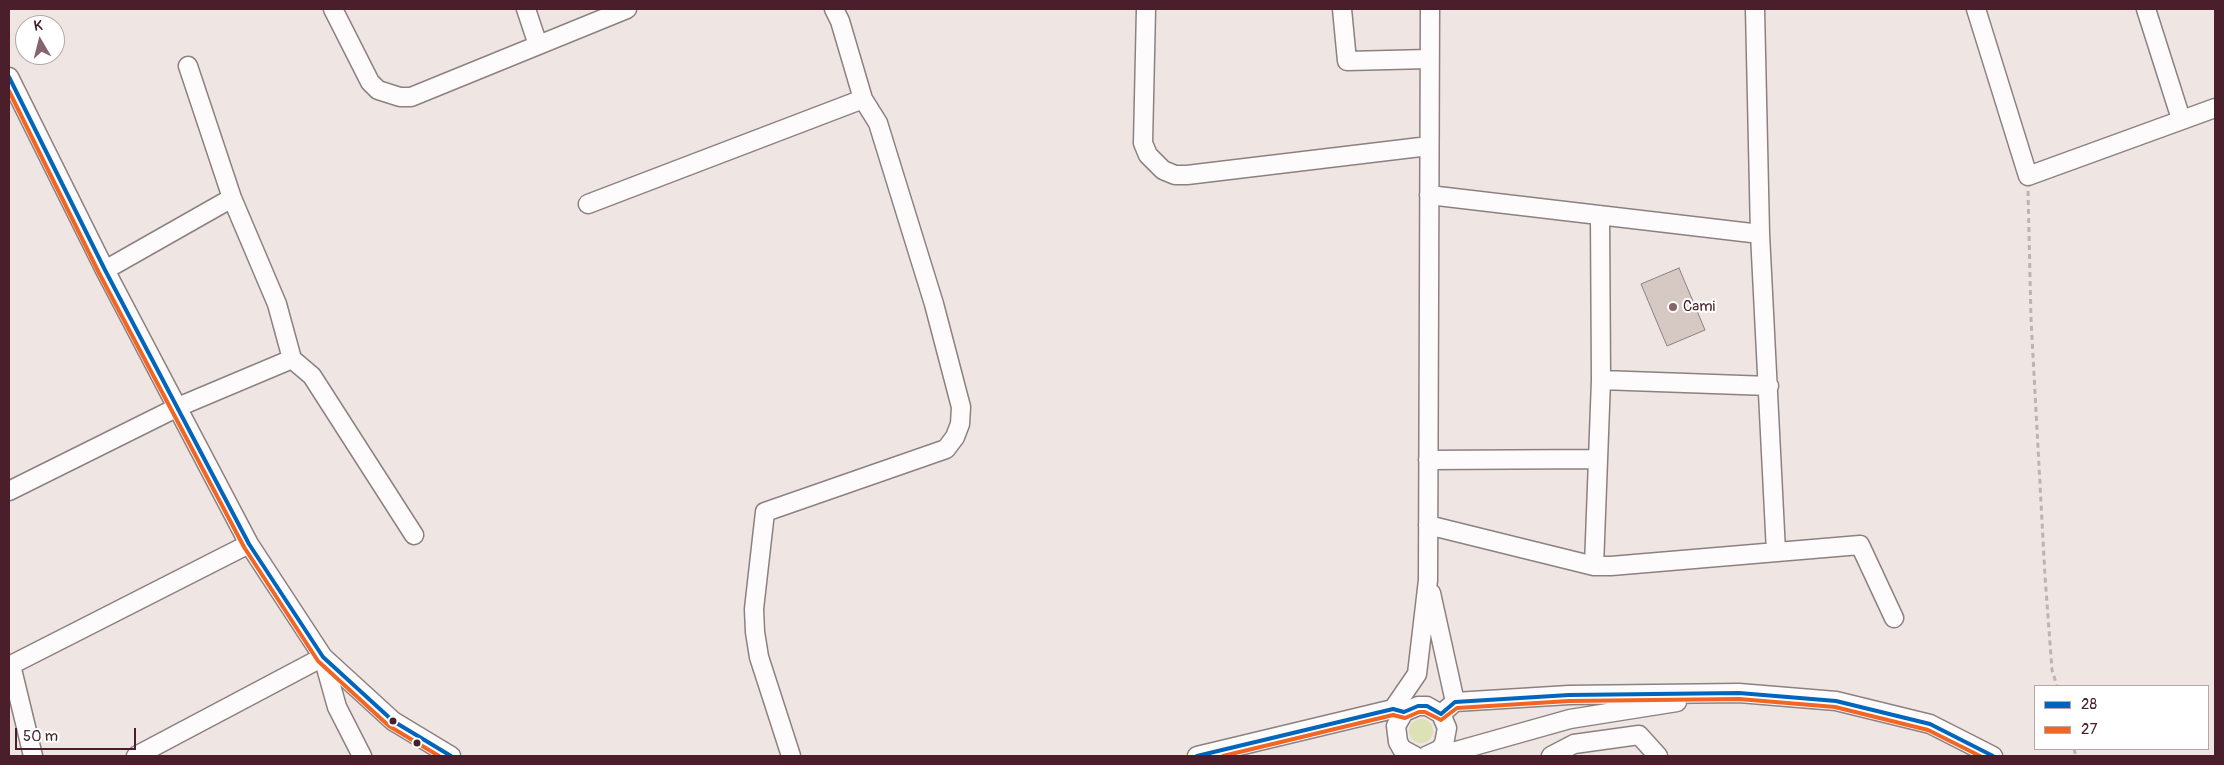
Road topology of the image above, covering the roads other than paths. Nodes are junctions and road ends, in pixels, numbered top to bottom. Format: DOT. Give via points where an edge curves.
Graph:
graph roads {
  1 [pos="332,9"];
  2 [pos="526,9"];
  3 [pos="627,9"];
  4 [pos="834,9"];
  5 [pos="1146,9"];
  6 [pos="1342,9"];
  7 [pos="1430,9"];
  8 [pos="1755,9"];
  9 [pos="1976,9"];
  10 [pos="2146,9"];
  11 [pos="538,45"];
  12 [pos="1429,59"];
  13 [pos="188,66"];
  14 [pos="9,77"];
  15 [pos="863,100"];
  16 [pos="2215,108"];
  17 [pos="2181,119"];
  18 [pos="1429,146"];
  19 [pos="1429,195"];
  20 [pos="232,198"];
  21 [pos="588,204"];
  22 [pos="1600,215"];
  23 [pos="1760,234"];
  24 [pos="105,270"];
  25 [pos="292,359"];
  26 [pos="1601,380"];
  27 [pos="1769,386"];
  28 [pos="178,406"];
  29 [pos="1598,459"];
  30 [pos="1428,460"];
  31 [pos="9,491"];
  32 [pos="1428,524"];
  33 [pos="414,535"];
  34 [pos="249,544"];
  35 [pos="1776,552"];
  36 [pos="1594,566"];
  37 [pos="1428,580"];
  38 [pos="1894,618"];
  39 [pos="323,657"];
  40 [pos="10,666"];
  41 [pos="1739,693"];
  42 [pos="1455,702"];
  43 [pos="1399,711"];
  44 [pos="1440,714"];
  45 [pos="1446,752"];
  46 [pos="1404,754"];
  47 [pos="33,756"];
  48 [pos="136,756"];
  49 [pos="362,756"];
  50 [pos="451,756"];
  51 [pos="791,756"];
  52 [pos="1198,756"];
  53 [pos="1426,756"];
  54 [pos="1552,756"];
  55 [pos="1658,756"];
  56 [pos="1993,756"];
  1 -- 11 [label="street" via="370,82 378,90 400,97 411,96"];
  2 -- 11 [label="street"];
  3 -- 11 [label="street"];
  4 -- 15 [label="street"];
  5 -- 18 [label="street" via="1143,143 1148,155 1163,170 1187,176"];
  6 -- 12 [label="street" via="1347,62"];
  7 -- 12 [label="street"];
  8 -- 23 [label="street"];
  9 -- 17 [label="street" via="2028,176"];
  10 -- 17 [label="street"];
  12 -- 18 [label="street"];
  13 -- 20 [label="street"];
  14 -- 24 [label="street"];
  15 -- 21 [label="street"];
  15 -- 51 [label="street" via="878,123 934,304 961,407 960,424 956,437 946,448 764,512 754,609 755,632"];
  16 -- 17 [label="street"];
  18 -- 19 [label="street"];
  19 -- 22 [label="street"];
  19 -- 30 [label="street"];
  20 -- 24 [label="street"];
  20 -- 25 [label="street" via="277,304"];
  22 -- 23 [label="street"];
  22 -- 26 [label="street"];
  23 -- 27 [label="street"];
  24 -- 28 [label="street"];
  25 -- 28 [label="street"];
  25 -- 33 [label="street" via="312,376"];
  26 -- 27 [label="street"];
  26 -- 29 [label="street"];
  27 -- 35 [label="street"];
  28 -- 31 [label="street"];
  28 -- 34 [label="street"];
  29 -- 30 [label="street"];
  29 -- 36 [label="street"];
  30 -- 32 [label="street"];
  32 -- 36 [label="street"];
  32 -- 37 [label="street"];
  34 -- 39 [label="street"];
  34 -- 40 [label="street"];
  35 -- 36 [label="street"];
  35 -- 38 [label="street" via="1860,545"];
  37 -- 42 [label="street"];
  37 -- 43 [label="street" via="1417,674"];
  39 -- 48 [label="street"];
  39 -- 49 [label="street" via="337,707"];
  39 -- 50 [label="street" via="393,721"];
  40 -- 47 [label="street"];
  41 -- 42 [label="street" via="1569,695"];
  41 -- 45 [label="street" via="1570,719"];
  41 -- 56 [label="street" via="1836,701 1930,724"];
  42 -- 44 [label="street"];
  43 -- 44 [label="street" via="1427,706"];
  43 -- 46 [label="street" via="1396,726"];
  43 -- 52 [label="street"];
  44 -- 45 [label="street" via="1447,728"];
  45 -- 53 [label="street"];
  54 -- 55 [label="street" via="1574,744 1639,735"];
}
